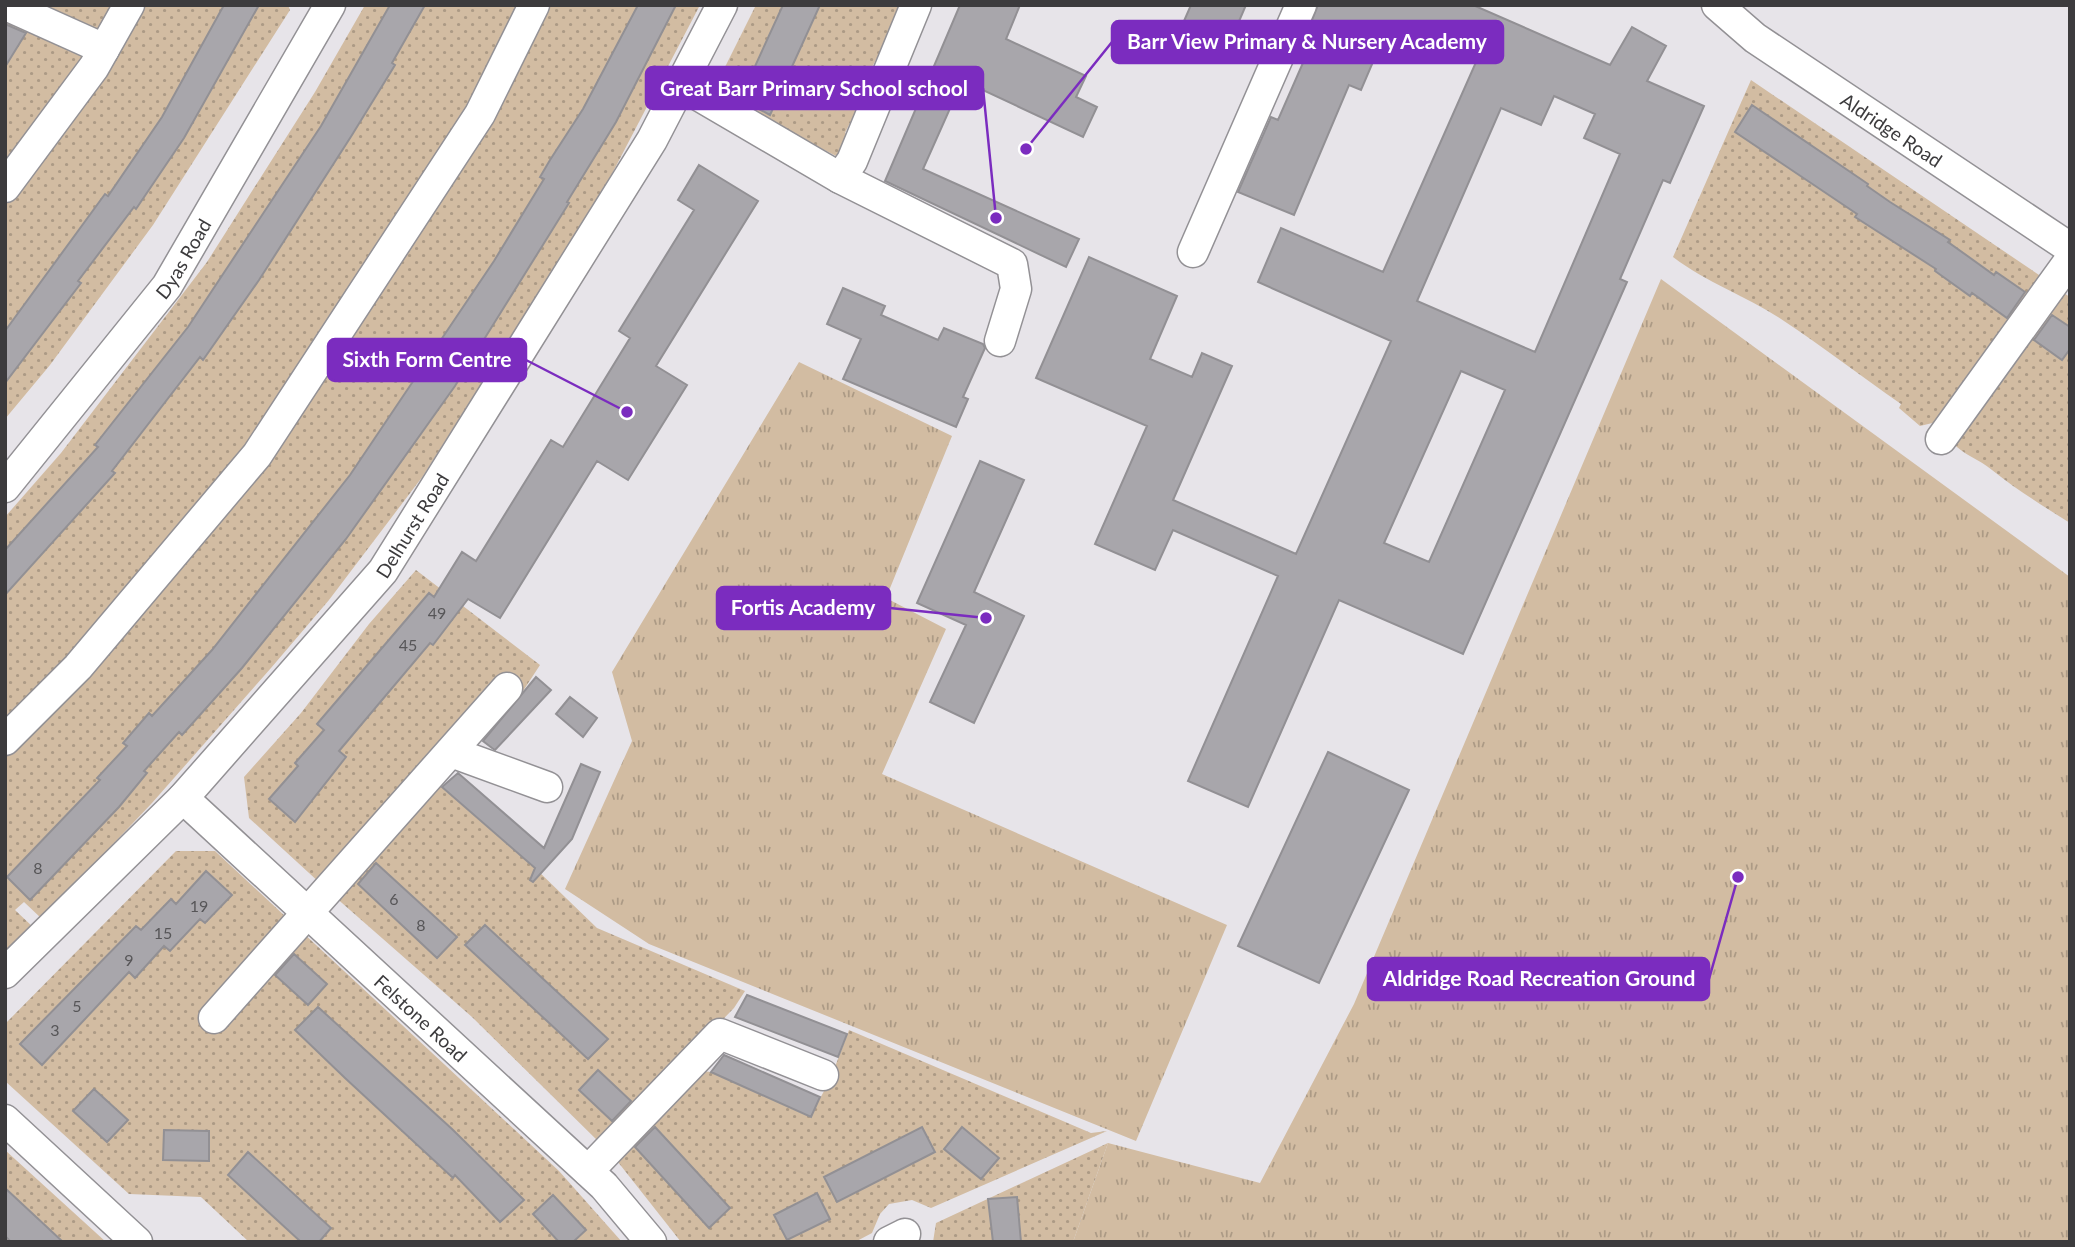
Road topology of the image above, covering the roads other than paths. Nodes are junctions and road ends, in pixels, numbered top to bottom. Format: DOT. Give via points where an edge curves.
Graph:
graph roads {
  1 [pos="6,5"];
  2 [pos="129,5"];
  3 [pos="330,5"];
  4 [pos="534,5"];
  5 [pos="722,5"];
  6 [pos="916,5"];
  7 [pos="1301,5"];
  8 [pos="1717,5"];
  9 [pos="104,48"];
  10 [pos="681,85"];
  11 [pos="840,178"];
  12 [pos="5,187"];
  13 [pos="2070,248"];
  14 [pos="1193,252"];
  15 [pos="2070,260"];
  16 [pos="1000,341"];
  17 [pos="1941,439"];
  18 [pos="5,487"];
  19 [pos="507,688"];
  20 [pos="5,740"];
  21 [pos="451,752"];
  22 [pos="547,787"];
  23 [pos="183,798"];
  24 [pos="308,914"];
  25 [pos="5,973"];
  26 [pos="214,1018"];
  27 [pos="824,1075"];
  28 [pos="5,1120"];
  29 [pos="588,1171"];
  30 [pos="137,1242"];
  31 [pos="651,1242"];
  1 -- 9 [label="street"];
  2 -- 9 [label="street"];
  3 -- 18 [label="street, Dyas Road" via="167,286"];
  4 -- 20 [label="street" via="480,114 257,455 78,667"];
  5 -- 10 [label="street, Delhurst Road"];
  6 -- 11 [label="street" via="852,161"];
  7 -- 14 [label="street"];
  8 -- 13 [label="street, Aldridge Road" via="1755,38"];
  9 -- 12 [label="street"];
  10 -- 11 [label="street"];
  10 -- 23 [label="street, Delhurst Road" via="645,151 383,571"];
  11 -- 16 [label="street" via="1012,264 1016,289"];
  15 -- 17 [label="street"];
  19 -- 21 [label="street"];
  21 -- 22 [label="street"];
  21 -- 24 [label="street"];
  23 -- 24 [label="street, Felstone Road"];
  23 -- 25 [label="street, Delhurst Road"];
  24 -- 26 [label="street"];
  24 -- 29 [label="street, Felstone Road"];
  27 -- 29 [label="street" via="720,1034"];
  28 -- 30 [label="street"];
  29 -- 31 [label="street, Felstone Road"];
}
